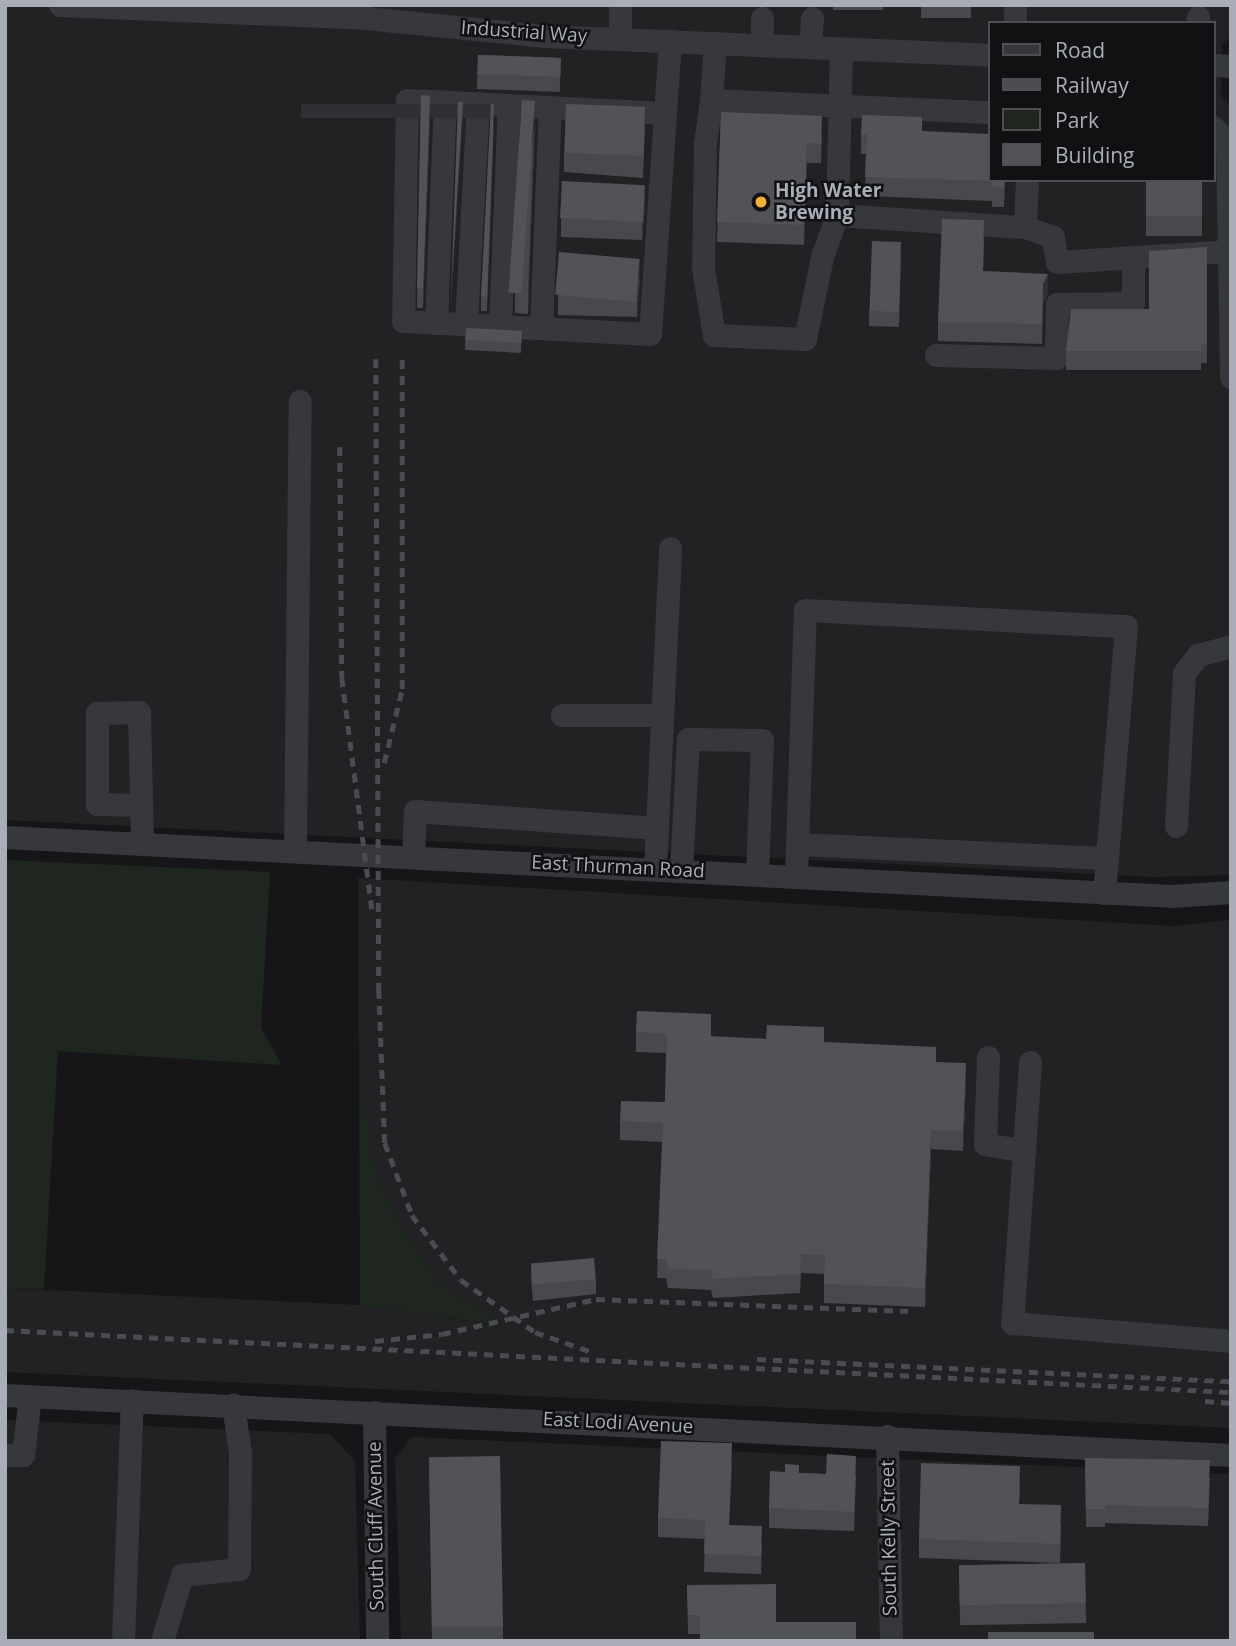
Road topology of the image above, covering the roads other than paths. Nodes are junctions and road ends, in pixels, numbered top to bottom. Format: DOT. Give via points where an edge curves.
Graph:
graph roads {
  1 [pos="60,5"];
  2 [pos="620,5"];
  3 [pos="365,12"];
  4 [pos="762,18"];
  5 [pos="812,18"];
  6 [pos="620,39"];
  7 [pos="670,41"];
  8 [pos="715,43"];
  9 [pos="762,45"];
  10 [pos="810,47"];
  11 [pos="841,49"];
  12 [pos="988,55"];
  13 [pos="711,100"];
  14 [pos="445,101"];
  15 [pos="478,103"];
  16 [pos="509,105"];
  17 [pos="839,105"];
  18 [pos="550,107"];
  19 [pos="988,112"];
  20 [pos="665,113"];
  21 [pos="1215,129"];
  22 [pos="1027,182"];
  23 [pos="547,185"];
  24 [pos="572,187"];
  25 [pos="635,191"];
  26 [pos="660,193"];
  27 [pos="837,215"];
  28 [pos="1026,227"];
  29 [pos="1230,251"];
  30 [pos="544,256"];
  31 [pos="1133,257"];
  32 [pos="572,258"];
  33 [pos="627,263"];
  34 [pos="655,266"];
  35 [pos="436,323"];
  36 [pos="466,324"];
  37 [pos="500,326"];
  38 [pos="541,328"];
  39 [pos="936,355"];
  40 [pos="1231,377"];
  41 [pos="300,401"];
  42 [pos="670,548"];
  43 [pos="1231,646"];
  44 [pos="562,715"];
  45 [pos="662,715"];
  46 [pos="141,805"];
  47 [pos="1176,826"];
  48 [pos="657,828"];
  49 [pos="5,837"];
  50 [pos="142,843"];
  51 [pos="797,844"];
  52 [pos="295,850"];
  53 [pos="413,857"];
  54 [pos="1107,858"];
  55 [pos="655,869"];
  56 [pos="681,871"];
  57 [pos="757,874"];
  58 [pos="796,877"];
  59 [pos="1231,892"];
  60 [pos="1104,893"];
  61 [pos="988,1057"];
  62 [pos="1030,1062"];
  63 [pos="1024,1151"];
  64 [pos="1231,1341"];
  65 [pos="5,1395"];
  66 [pos="30,1396"];
  67 [pos="132,1400"];
  68 [pos="233,1405"];
  69 [pos="374,1412"];
  70 [pos="887,1436"];
  71 [pos="5,1455"];
  72 [pos="1231,1455"];
  73 [pos="123,1641"];
  74 [pos="162,1641"];
  75 [pos="377,1641"];
  76 [pos="891,1641"];
  1 -- 3 [label="street, Industrial Way"];
  2 -- 6 [label="street"];
  3 -- 6 [label="street, Industrial Way"];
  4 -- 9 [label="street"];
  5 -- 10 [label="street"];
  6 -- 7 [label="street, Industrial Way"];
  7 -- 8 [label="street, Industrial Way"];
  7 -- 20 [label="street"];
  8 -- 9 [label="street, Industrial Way"];
  8 -- 13 [label="street"];
  9 -- 10 [label="street, Industrial Way"];
  10 -- 11 [label="street, Industrial Way"];
  11 -- 12 [label="street, Industrial Way"];
  11 -- 17 [label="street"];
  13 -- 17 [label="street"];
  13 -- 27 [label="street" via="705,143 703,268 713,335 805,339 822,257"];
  14 -- 15 [label="street"];
  14 -- 35 [label="street"];
  14 -- 35 [label="street" via="407,100 403,321"];
  15 -- 16 [label="street"];
  15 -- 36 [label="street"];
  16 -- 18 [label="street"];
  16 -- 37 [label="street"];
  17 -- 19 [label="street"];
  17 -- 27 [label="street"];
  18 -- 20 [label="street"];
  18 -- 23 [label="street"];
  20 -- 26 [label="street"];
  21 -- 29 [label="street" via="1227,142"];
  22 -- 28 [label="street"];
  23 -- 24 [label="street"];
  23 -- 30 [label="street"];
  25 -- 26 [label="street"];
  26 -- 34 [label="street"];
  27 -- 28 [label="street"];
  28 -- 31 [label="street" via="1053,237 1057,262"];
  29 -- 31 [label="street"];
  29 -- 40 [label="street"];
  30 -- 32 [label="street"];
  30 -- 38 [label="street"];
  31 -- 39 [label="street" via="1133,303 1057,304 1056,358"];
  33 -- 34 [label="street"];
  34 -- 38 [label="street" via="650,334"];
  35 -- 36 [label="street"];
  36 -- 37 [label="street"];
  37 -- 38 [label="street"];
  41 -- 52 [label="street"];
  42 -- 45 [label="street"];
  43 -- 47 [label="street" via="1198,654 1184,673"];
  44 -- 45 [label="street"];
  45 -- 48 [label="street"];
  46 -- 50 [label="street"];
  48 -- 53 [label="street" via="415,811"];
  48 -- 55 [label="street"];
  49 -- 50 [label="street, East Thurman Road"];
  50 -- 52 [label="street, East Thurman Road"];
  51 -- 54 [label="street"];
  51 -- 54 [label="street" via="805,610 1126,626"];
  51 -- 58 [label="street"];
  52 -- 53 [label="street, East Thurman Road"];
  53 -- 55 [label="street, East Thurman Road"];
  54 -- 60 [label="street"];
  55 -- 56 [label="street, East Thurman Road"];
  56 -- 57 [label="street, East Thurman Road"];
  56 -- 57 [label="street" via="688,739 762,740"];
  57 -- 58 [label="street, East Thurman Road"];
  58 -- 60 [label="street, East Thurman Road"];
  59 -- 60 [label="street, East Thurman Road" via="1172,896"];
  61 -- 63 [label="street" via="985,1144"];
  62 -- 63 [label="street"];
  63 -- 64 [label="street" via="1012,1323"];
  65 -- 66 [label="street, East Lodi Avenue"];
  66 -- 67 [label="street, East Lodi Avenue"];
  66 -- 71 [label="street" via="23,1455"];
  67 -- 68 [label="street, East Lodi Avenue"];
  67 -- 73 [label="street"];
  68 -- 69 [label="street, East Lodi Avenue"];
  68 -- 74 [label="street" via="240,1453 239,1569 182,1574"];
  69 -- 70 [label="street, East Lodi Avenue"];
  69 -- 75 [label="street, South Cluff Avenue"];
  70 -- 72 [label="street, East Lodi Avenue"];
  70 -- 76 [label="street, South Kelly Street"];
}
